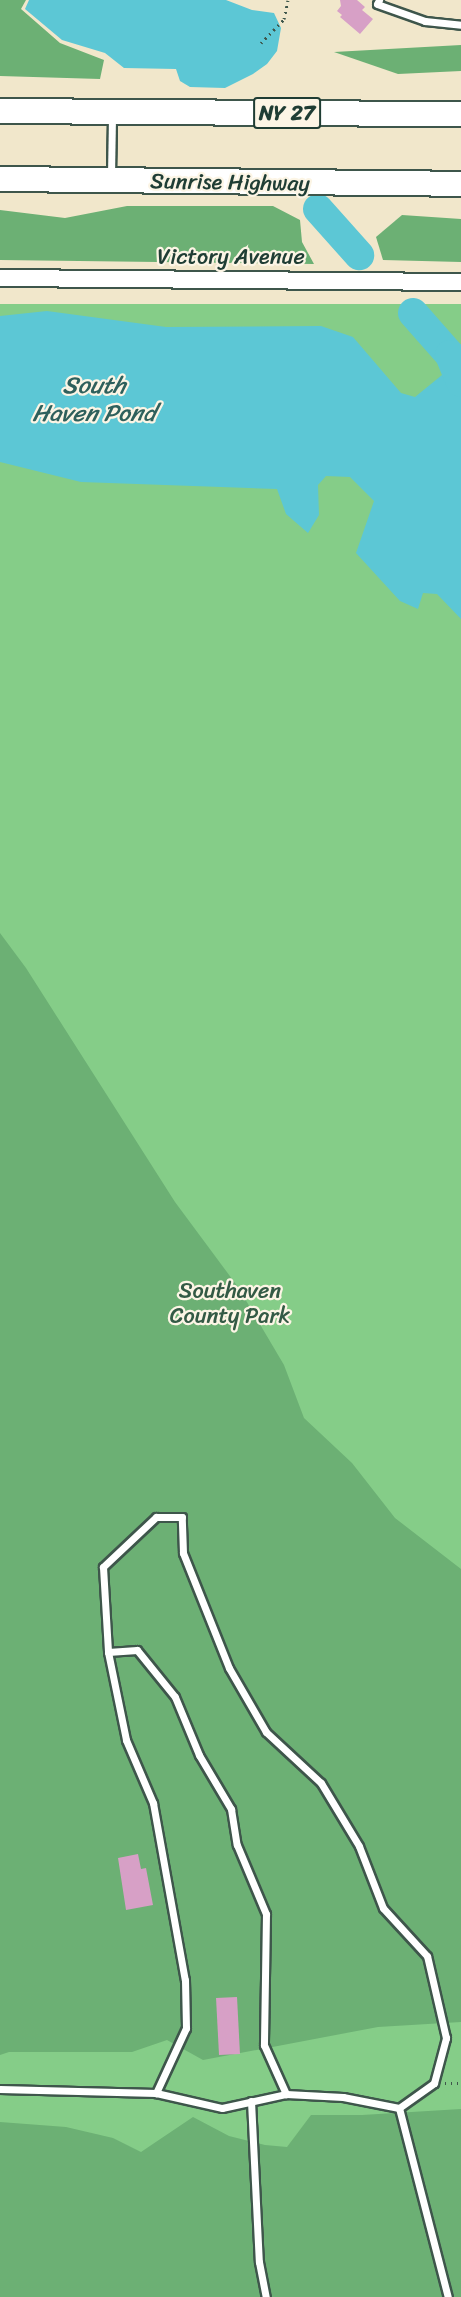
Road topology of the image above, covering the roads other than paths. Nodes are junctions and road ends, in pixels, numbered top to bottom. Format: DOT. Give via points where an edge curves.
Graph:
graph roads {
  1 [pos="379,0"];
  2 [pos="461,25"];
  3 [pos="0,111"];
  4 [pos="112,111"];
  5 [pos="461,114"];
  6 [pos="0,179"];
  7 [pos="111,180"];
  8 [pos="461,184"];
  9 [pos="0,278"];
  10 [pos="461,282"];
  11 [pos="108,1652"];
  12 [pos="0,2090"];
  13 [pos="156,2093"];
  14 [pos="286,2094"];
  15 [pos="251,2102"];
  16 [pos="399,2108"];
  17 [pos="266,2297"];
  18 [pos="448,2297"];
  1 -- 2 [label="lane" via="377,4 425,21"];
  3 -- 4 [label="highway, NY 27"];
  4 -- 5 [label="highway, NY 27"];
  4 -- 7 [label="lane"];
  6 -- 7 [label="highway, Sunrise Highway"];
  7 -- 8 [label="highway, Sunrise Highway"];
  9 -- 10 [label="street, Victory Avenue"];
  11 -- 13 [label="lane" via="126,1740 153,1803 185,1980 186,2028"];
  11 -- 14 [label="lane" via="138,1650 175,1697 199,1755 231,1809 237,1845 266,1914 264,2045"];
  11 -- 16 [label="lane" via="103,1567 156,1517 182,1517 183,1553 229,1668 266,1732 321,1783 359,1846 383,1908 427,1956 446,2038 434,2083"];
  12 -- 13 [label="lane"];
  13 -- 15 [label="lane" via="222,2108"];
  14 -- 15 [label="lane"];
  14 -- 16 [label="lane" via="343,2097"];
  15 -- 17 [label="lane" via="259,2262"];
  16 -- 18 [label="lane"];
}
